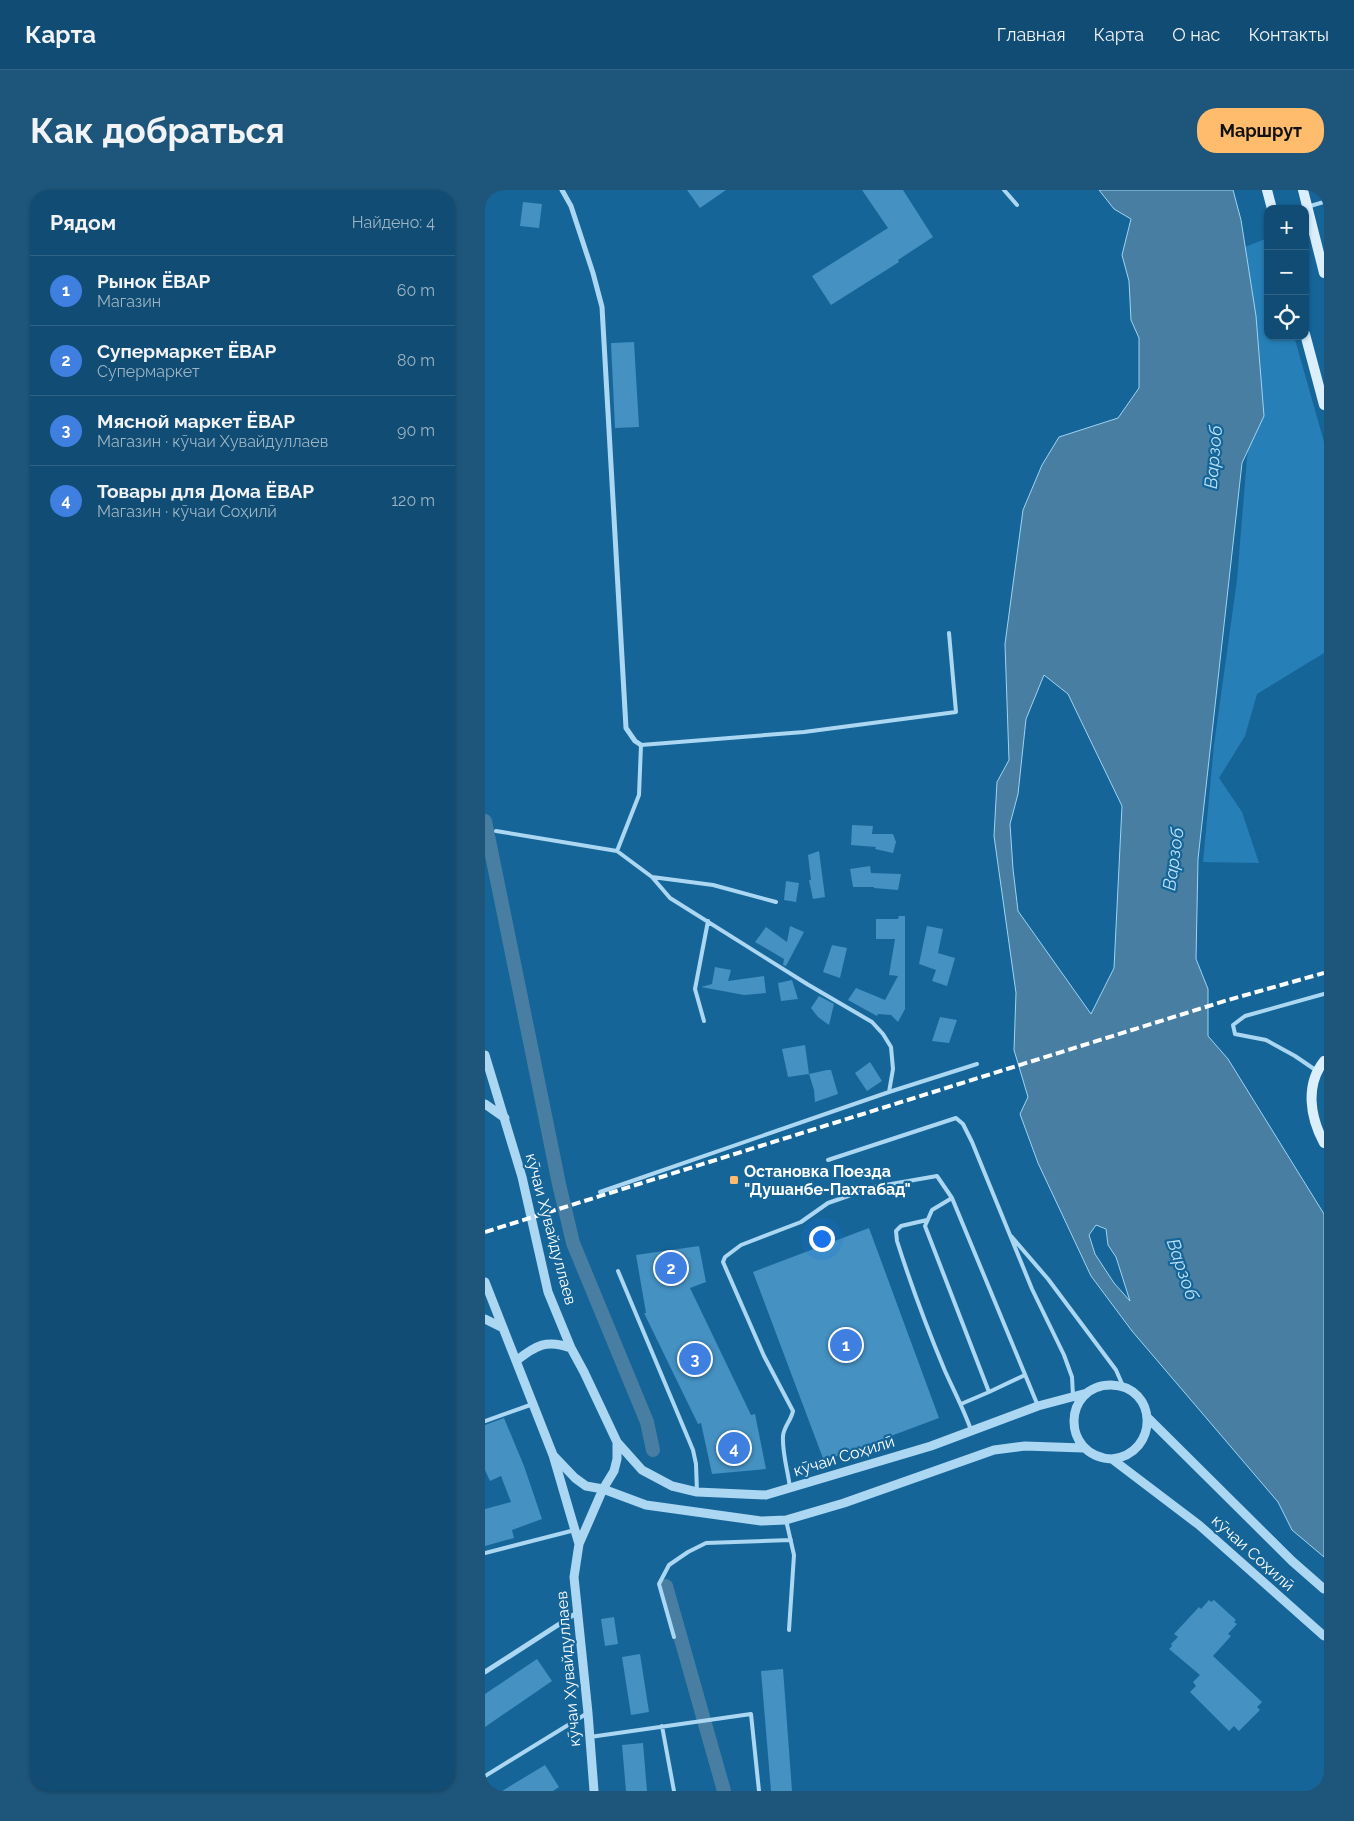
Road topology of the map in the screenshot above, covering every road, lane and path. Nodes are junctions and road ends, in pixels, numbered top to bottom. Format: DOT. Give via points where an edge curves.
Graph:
graph roads {
  1 [pos="562,190"];
  2 [pos="1004,190"];
  3 [pos="1267,190"];
  4 [pos="1303,190"];
  5 [pos="1324,202"];
  6 [pos="1017,205"];
  7 [pos="1271,205"];
  8 [pos="1307,205"];
  9 [pos="1309,206"];
  10 [pos="1309,215"];
  11 [pos="1324,273"];
  12 [pos="1307,340"];
  13 [pos="1324,405"];
  14 [pos="949,633"];
  15 [pos="641,745"];
  16 [pos="496,831"];
  17 [pos="617,851"];
  18 [pos="652,877"];
  19 [pos="776,902"];
  20 [pos="708,921"];
  21 [pos="1324,994"];
  22 [pos="704,1021"];
  23 [pos="485,1055"];
  24 [pos="1324,1061"];
  25 [pos="977,1064"];
  26 [pos="1317,1071"];
  27 [pos="889,1092"];
  28 [pos="485,1104"];
  29 [pos="505,1118"];
  30 [pos="1324,1143"];
  31 [pos="828,1160"];
  32 [pos="600,1192"];
  33 [pos="951,1198"];
  34 [pos="927,1220"];
  35 [pos="1008,1232"];
  36 [pos="617,1271"];
  37 [pos="485,1282"];
  38 [pos="485,1319"];
  39 [pos="503,1328"];
  40 [pos="571,1348"];
  41 [pos="516,1361"];
  42 [pos="1025,1375"];
  43 [pos="1124,1388"];
  44 [pos="989,1392"];
  45 [pos="1088,1393"];
  46 [pos="1073,1396"];
  47 [pos="533,1404"];
  48 [pos="961,1404"];
  49 [pos="1038,1406"];
  50 [pos="1147,1417"];
  51 [pos="485,1420"];
  52 [pos="971,1430"];
  53 [pos="617,1442"];
  54 [pos="1083,1448"];
  55 [pos="553,1455"];
  56 [pos="1111,1459"];
  57 [pos="790,1488"];
  58 [pos="603,1489"];
  59 [pos="697,1492"];
  60 [pos="786,1520"];
  61 [pos="575,1530"];
  62 [pos="791,1540"];
  63 [pos="579,1544"];
  64 [pos="485,1553"];
  65 [pos="1324,1589"];
  66 [pos="578,1612"];
  67 [pos="789,1630"];
  68 [pos="1324,1636"];
  69 [pos="674,1637"];
  70 [pos="485,1672"];
  71 [pos="588,1713"];
  72 [pos="662,1726"];
  73 [pos="590,1737"];
  74 [pos="485,1776"];
  75 [pos="593,1791"];
  76 [pos="674,1791"];
  77 [pos="759,1791"];
  1 -- 15 [label="street" via="571,206 603,307 626,728"];
  2 -- 6 [label="lane"];
  3 -- 7 [label="main road"];
  4 -- 8 [label="main road"];
  5 -- 9 [label="lane"];
  10 -- 11 [label="main road"];
  12 -- 13 [label="main road"];
  14 -- 15 [label="lane" via="955,712 804,732"];
  15 -- 17 [label="lane" via="639,795"];
  16 -- 17 [label="lane"];
  17 -- 18 [label="lane"];
  18 -- 19 [label="lane" via="713,885"];
  18 -- 20 [label="lane" via="670,898"];
  20 -- 22 [label="lane" via="695,989"];
  20 -- 27 [label="lane" via="872,1022 891,1047 893,1068"];
  21 -- 26 [label="lane" via="1245,1016 1233,1025 1235,1034 1266,1040"];
  23 -- 29 [label="street, кӯчаи Хувайдуллаев"];
  24 -- 26 [label="main road"];
  25 -- 27 [label="lane"];
  26 -- 30 [label="main road" via="1311,1094 1312,1116"];
  27 -- 32 [label="lane"];
  28 -- 29 [label="street"];
  29 -- 40 [label="street, кӯчаи Хувайдуллаев" via="548,1292"];
  31 -- 35 [label="lane" via="956,1118 972,1142"];
  33 -- 34 [label="lane" via="932,1210"];
  33 -- 42 [label="lane"];
  33 -- 57 [label="lane" via="937,1176 874,1187 828,1202 801,1222 741,1245 725,1257 723,1262 764,1356 793,1411 792,1418 785,1424 783,1436"];
  34 -- 44 [label="lane" via="925,1226"];
  34 -- 48 [label="lane" via="901,1226 896,1231 897,1241 926,1323"];
  35 -- 43 [label="lane" via="1116,1370"];
  35 -- 46 [label="lane" via="1064,1355 1072,1377"];
  36 -- 59 [label="lane" via="693,1450"];
  37 -- 39 [label="street, кӯчаи Хувайдуллаев"];
  38 -- 39 [label="street"];
  39 -- 41 [label="street, кӯчаи Хувайдуллаев"];
  40 -- 41 [label="street" via="558,1343 542,1344"];
  40 -- 53 [label="street, кӯчаи Хувайдуллаев"];
  41 -- 47 [label="street, кӯчаи Хувайдуллаев"];
  42 -- 44 [label="lane"];
  42 -- 49 [label="lane"];
  43 -- 45 [label="street, кӯчаи Соҳилӣ" via="1101,1386"];
  43 -- 50 [label="street, кӯчаи Соҳилӣ" via="1137,1396"];
  44 -- 48 [label="lane"];
  45 -- 46 [label="street, кӯчаи Соҳилӣ"];
  45 -- 54 [label="street" via="1078,1405 1073,1420 1075,1435"];
  46 -- 49 [label="street, кӯчаи Соҳилӣ"];
  47 -- 51 [label="lane"];
  47 -- 55 [label="street, кӯчаи Хувайдуллаев"];
  48 -- 52 [label="lane"];
  49 -- 52 [label="street, кӯчаи Соҳилӣ"];
  50 -- 56 [label="street" via="1146,1432 1139,1446 1127,1455"];
  50 -- 65 [label="street, кӯчаи Соҳилӣ"];
  52 -- 57 [label="street, кӯчаи Соҳилӣ" via="931,1446"];
  53 -- 58 [label="street, кӯчаи Хувайдуллаев" via="614,1471"];
  53 -- 59 [label="street, кӯчаи Соҳилӣ" via="642,1470 672,1486"];
  54 -- 56 [label="street, кӯчаи Соҳилӣ" via="1096,1457"];
  54 -- 60 [label="street, кӯчаи Соҳилӣ" via="1025,1446 994,1450 844,1504"];
  55 -- 58 [label="street, кӯчаи Хувайдуллаев" via="586,1486"];
  55 -- 61 [label="street, кӯчаи Хувайдуллаев"];
  56 -- 68 [label="street, кӯчаи Соҳилӣ" via="1199,1524"];
  57 -- 59 [label="street, кӯчаи Соҳилӣ" via="765,1495"];
  58 -- 60 [label="street, кӯчаи Соҳилӣ" via="646,1505 761,1522"];
  58 -- 63 [label="street, кӯчаи Хувайдуллаев"];
  60 -- 62 [label="lane"];
  61 -- 63 [label="street, кӯчаи Хувайдуллаев"];
  61 -- 64 [label="lane"];
  62 -- 67 [label="lane"];
  62 -- 69 [label="lane" via="706,1543 675,1560 659,1584"];
  63 -- 66 [label="street, кӯчаи Хувайдуллаев" via="574,1577"];
  66 -- 70 [label="street"];
  66 -- 71 [label="street, кӯчаи Хувайдуллаев"];
  71 -- 73 [label="street, кӯчаи Хувайдуллаев"];
  71 -- 74 [label="lane"];
  72 -- 73 [label="lane"];
  72 -- 76 [label="lane"];
  72 -- 77 [label="lane" via="751,1714"];
  73 -- 75 [label="street, кӯчаи Хувайдуллаев"];
}
